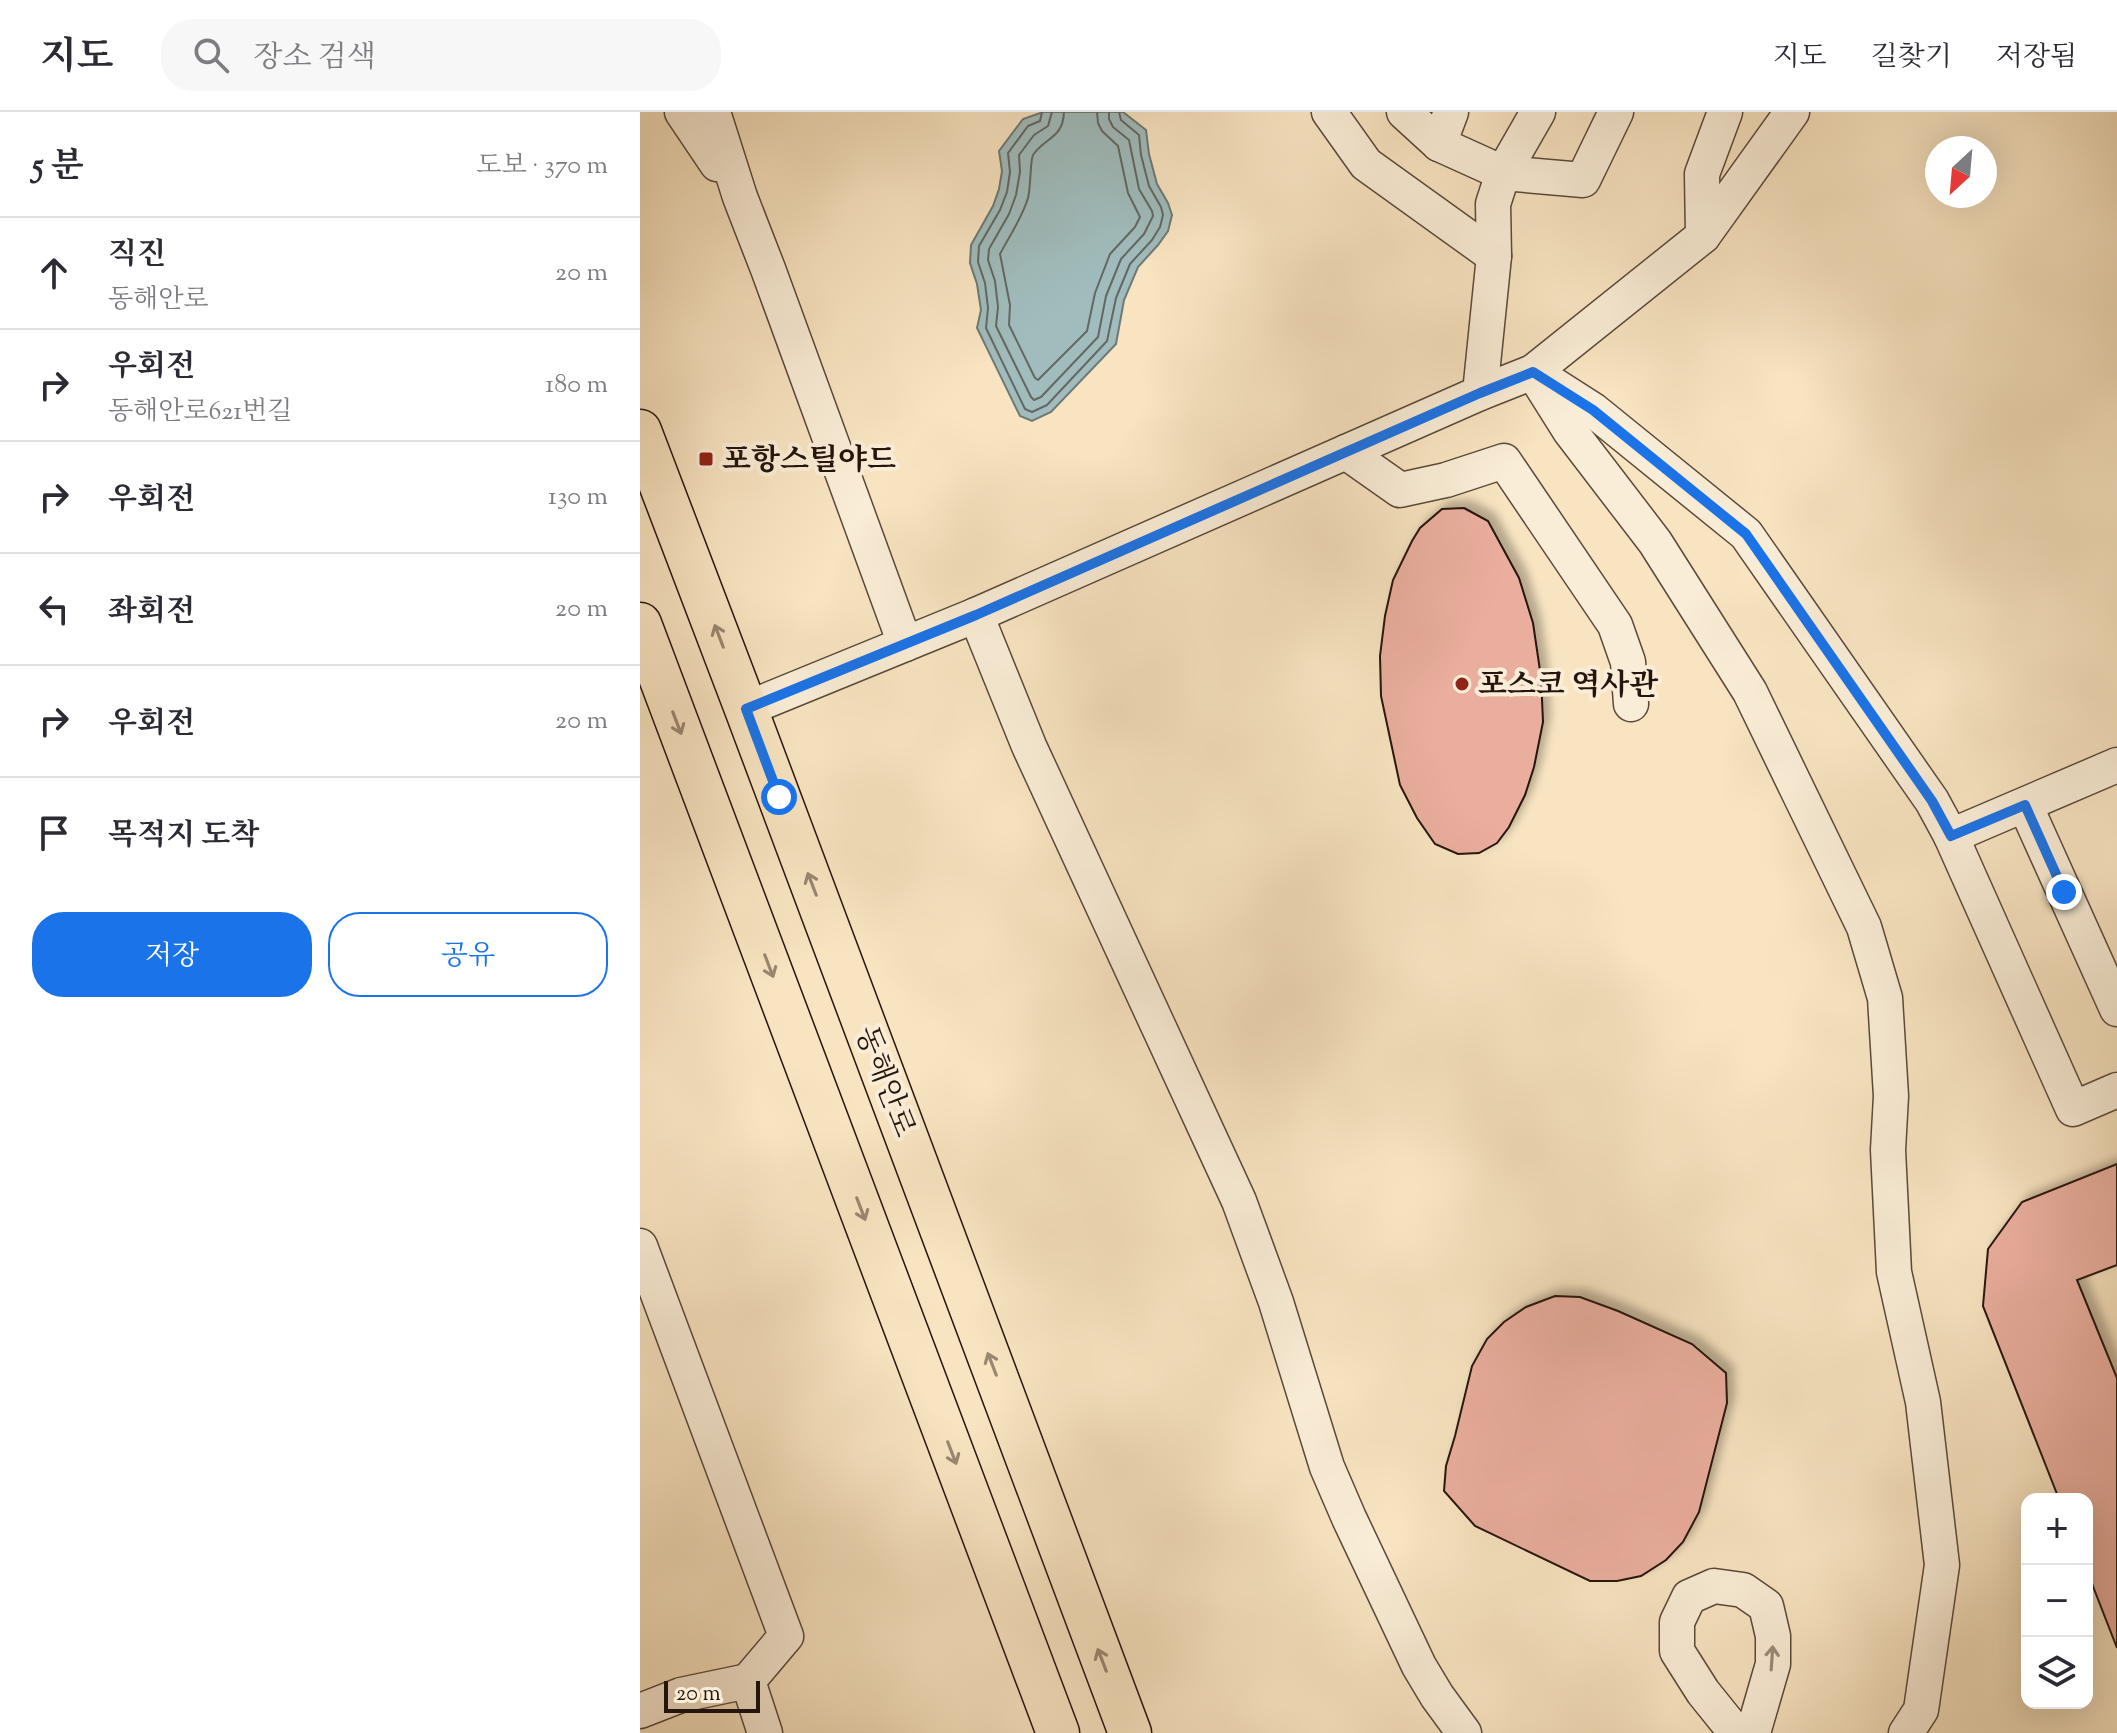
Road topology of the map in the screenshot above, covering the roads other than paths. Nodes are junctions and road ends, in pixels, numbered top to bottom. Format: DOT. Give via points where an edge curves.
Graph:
graph roads {
  1 [pos="682,112"];
  2 [pos="713,112"];
  3 [pos="1329,112"];
  4 [pos="1404,112"];
  5 [pos="1451,112"];
  6 [pos="1538,112"];
  7 [pos="1616,112"];
  8 [pos="1725,112"];
  9 [pos="1792,112"];
  10 [pos="1439,144"];
  11 [pos="1503,173"];
  12 [pos="740,197"];
  13 [pos="1703,236"];
  14 [pos="1494,256"];
  15 [pos="1533,372"];
  16 [pos="1480,393"];
  17 [pos="640,431"];
  18 [pos="1346,452"];
  19 [pos="976,615"];
  20 [pos="640,624"];
  21 [pos="905,644"];
  22 [pos="1631,704"];
  23 [pos="746,709"];
  24 [pos="2117,765"];
  25 [pos="2025,805"];
  26 [pos="1951,836"];
  27 [pos="2117,1009"];
  28 [pos="2117,1090"];
  29 [pos="640,1246"];
  30 [pos="748,1681"];
  31 [pos="640,1711"];
  32 [pos="765,1733"];
  33 [pos="1058,1733"];
  34 [pos="1130,1733"];
  35 [pos="1464,1733"];
  36 [pos="1736,1733"];
  37 [pos="1753,1733"];
  38 [pos="1906,1733"];
  1 -- 12 [label="street"];
  2 -- 12 [label="street"];
  3 -- 14 [label="street" via="1366,164"];
  4 -- 10 [label="street"];
  5 -- 10 [label="street"];
  6 -- 11 [label="street"];
  7 -- 11 [label="street" via="1583,180"];
  8 -- 13 [label="street" via="1702,174"];
  9 -- 13 [label="street"];
  10 -- 11 [label="street"];
  11 -- 14 [label="street" via="1493,204"];
  12 -- 21 [label="street"];
  13 -- 15 [label="street"];
  14 -- 16 [label="street"];
  15 -- 16 [label="street"];
  15 -- 26 [label="street" via="1593,410 1746,534"];
  15 -- 38 [label="street" via="1570,431 1655,542 1750,692 1864,927 1885,998 1894,1272 1923,1402 1942,1565 1921,1710"];
  16 -- 18 [label="street"];
  23 -- 17 [label="main road, 동해안로, one-way"];
  18 -- 19 [label="street"];
  18 -- 22 [label="street" via="1400,490 1504,461 1615,625 1628,662"];
  19 -- 21 [label="street"];
  19 -- 35 [label="street" via="1029,746 1239,1201 1327,1467 1349,1518 1419,1666"];
  20 -- 33 [label="main road, one-way"];
  21 -- 23 [label="street"];
  34 -- 23 [label="main road, 동해안로, one-way"];
  24 -- 25 [label="street"];
  25 -- 26 [label="street"];
  25 -- 27 [label="street"];
  26 -- 28 [label="street" via="2073,1109"];
  29 -- 30 [label="street" via="786,1636"];
  30 -- 31 [label="street" via="681,1695"];
  30 -- 32 [label="street"];
  37 -- 36 [label="street, one-way" via="1773,1664 1766,1606 1743,1590 1714,1586 1689,1597 1677,1622 1677,1651"];
}
